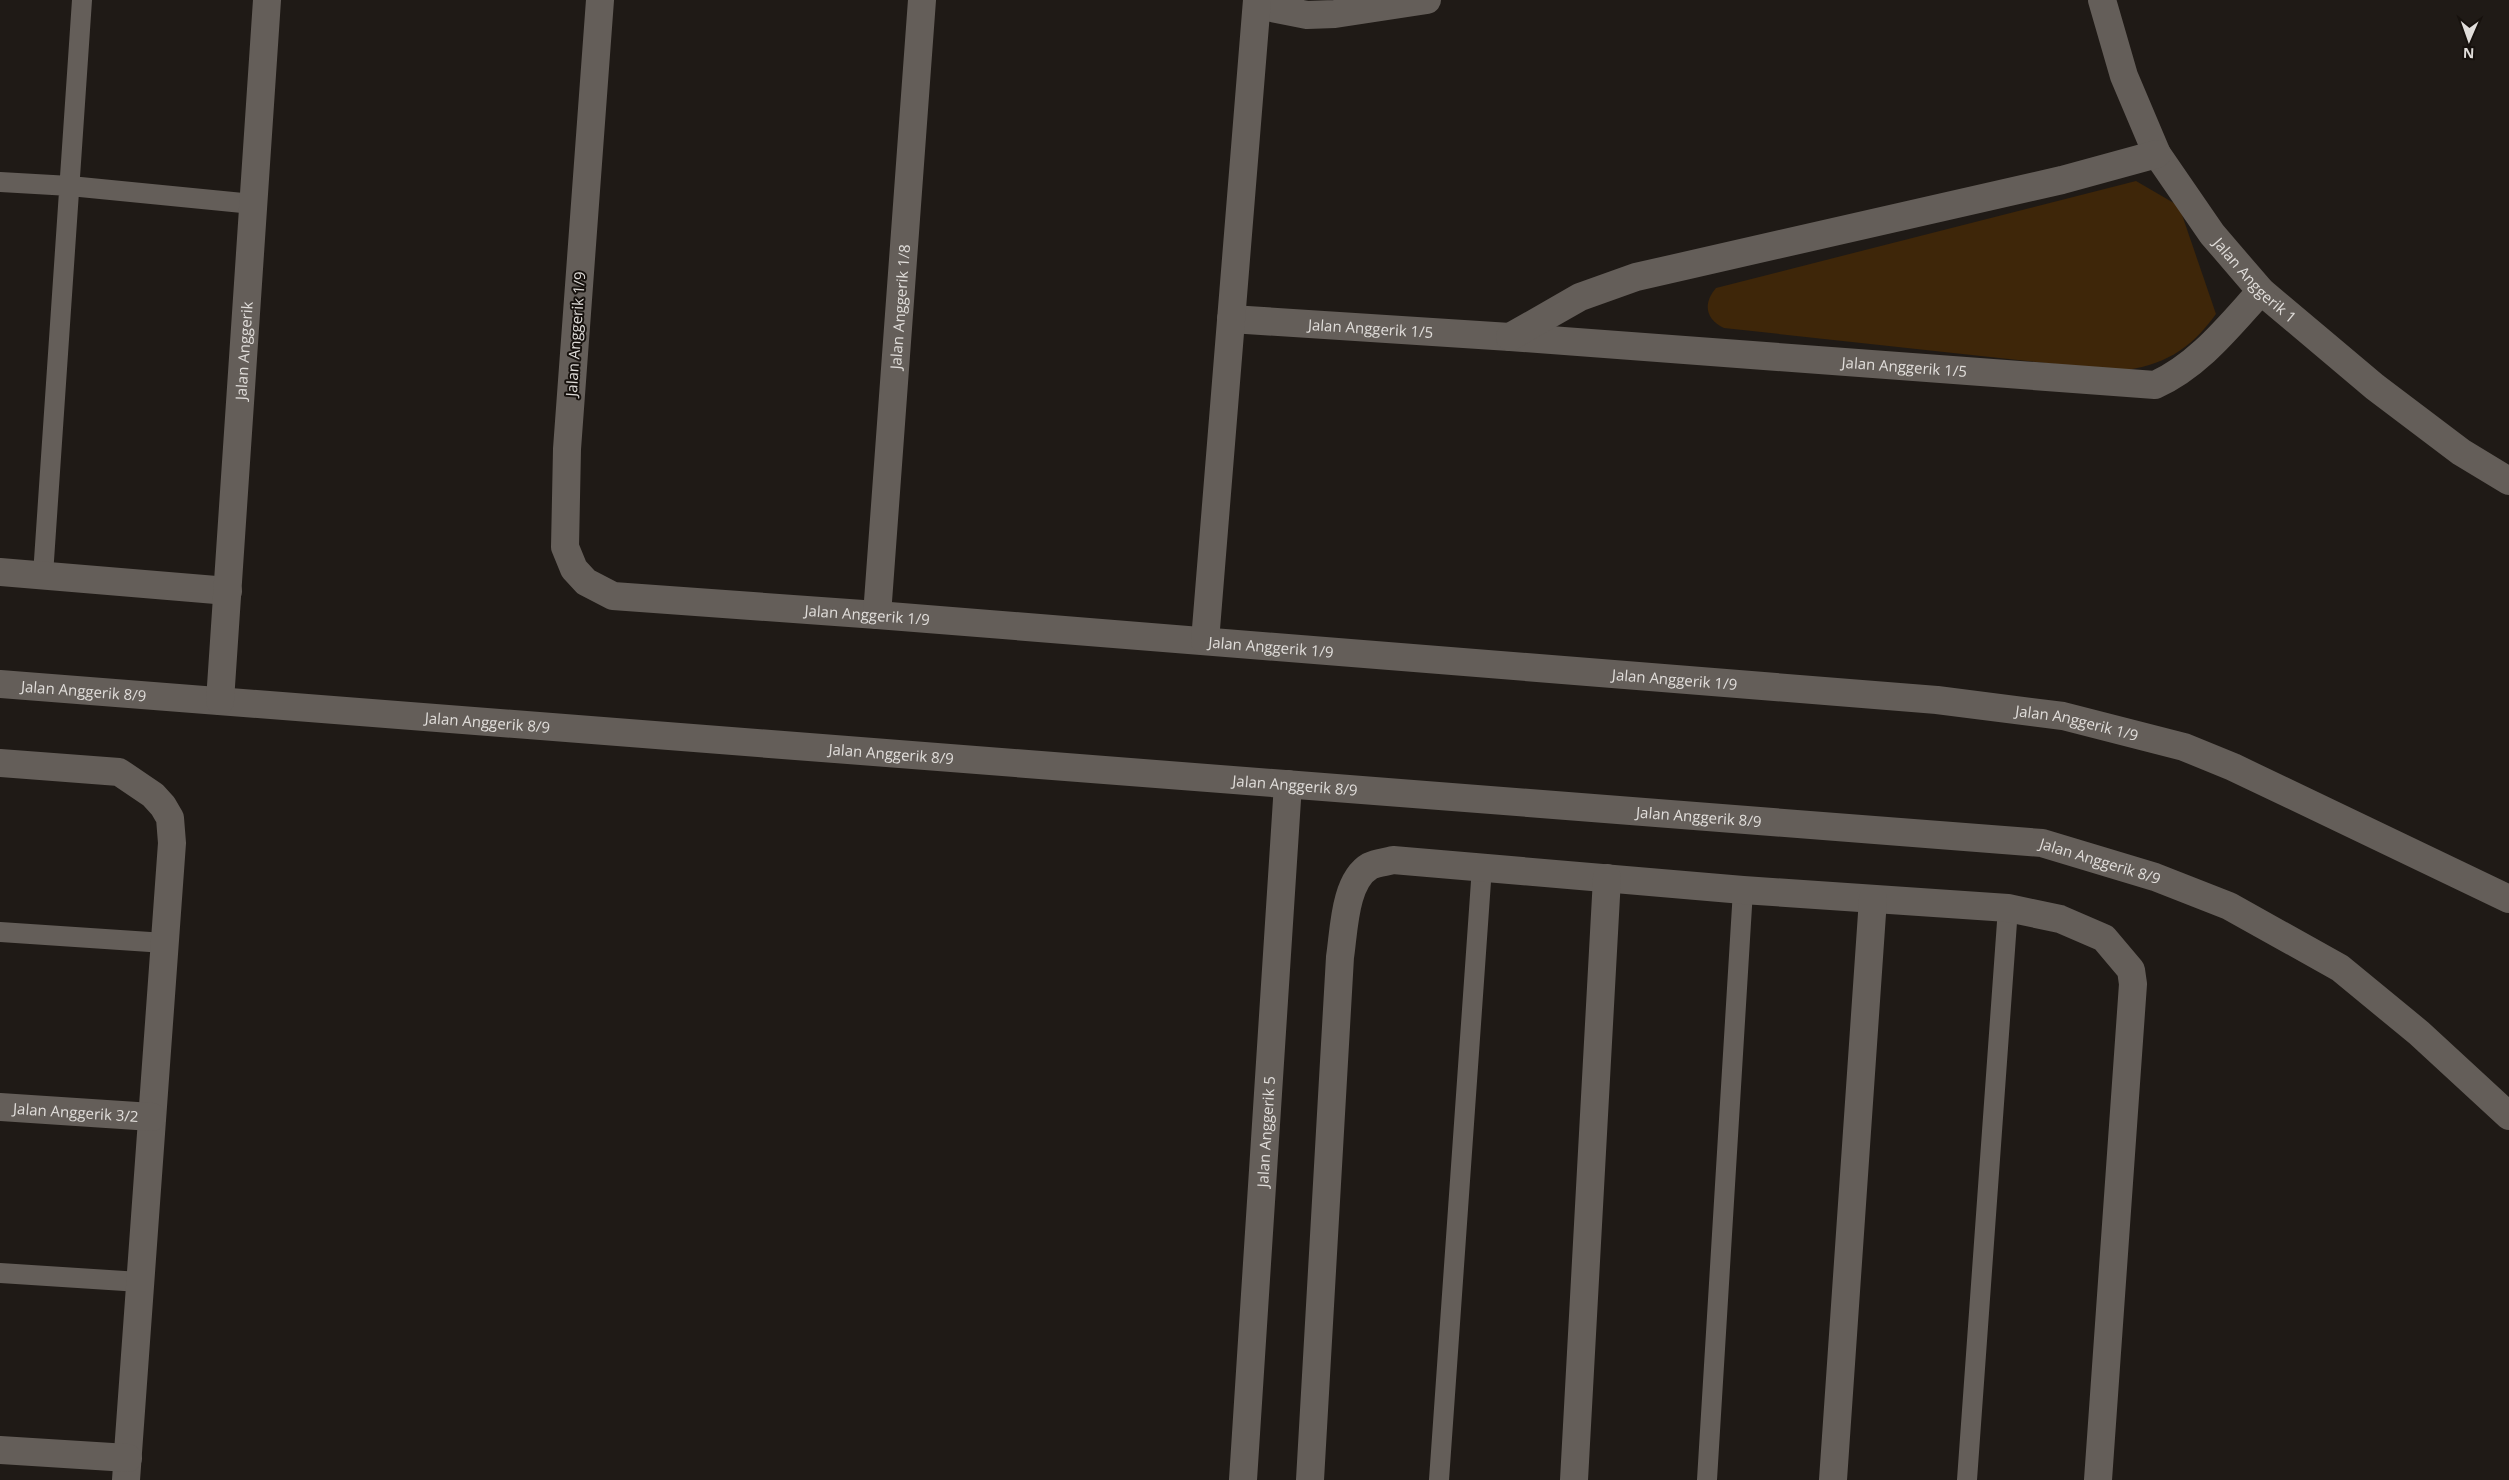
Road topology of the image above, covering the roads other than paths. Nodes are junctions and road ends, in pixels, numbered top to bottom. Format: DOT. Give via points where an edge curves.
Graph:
graph roads {
  1 [pos="82,0"];
  2 [pos="267,0"];
  3 [pos="600,0"];
  4 [pos="922,0"];
  5 [pos="1427,0"];
  6 [pos="2102,0"];
  7 [pos="1257,2"];
  8 [pos="2157,154"];
  9 [pos="0,182"];
  10 [pos="70,186"];
  11 [pos="253,204"];
  12 [pos="2261,291"];
  13 [pos="1231,319"];
  14 [pos="1510,337"];
  15 [pos="2509,481"];
  16 [pos="0,572"];
  17 [pos="43,575"];
  18 [pos="228,591"];
  19 [pos="877,615"];
  20 [pos="1204,641"];
  21 [pos="0,684"];
  22 [pos="220,701"];
  23 [pos="0,763"];
  24 [pos="1288,784"];
  25 [pos="1482,867"];
  26 [pos="1608,878"];
  27 [pos="1743,890"];
  28 [pos="1873,899"];
  29 [pos="2509,899"];
  30 [pos="2008,908"];
  31 [pos="0,932"];
  32 [pos="165,943"];
  33 [pos="0,1107"];
  34 [pos="2509,1116"];
  35 [pos="152,1117"];
  36 [pos="0,1273"];
  37 [pos="140,1282"];
  38 [pos="0,1450"];
  39 [pos="127,1469"];
  40 [pos="1242,1480"];
  41 [pos="1310,1480"];
  42 [pos="1439,1480"];
  43 [pos="1574,1480"];
  44 [pos="1707,1480"];
  45 [pos="1833,1480"];
  46 [pos="1967,1480"];
  47 [pos="2098,1480"];
  1 -- 10 [label="lane"];
  2 -- 11 [label="street, Jalan Anggerik"];
  3 -- 19 [label="street, Jalan Anggerik 1/9" via="567,449 565,547 574,569 586,582 613,596"];
  4 -- 19 [label="street, Jalan Anggerik 1/8"];
  5 -- 7 [label="street" via="1307,15"];
  6 -- 8 [label="street, Jalan Anggerik 1" via="2124,76"];
  7 -- 13 [label="street"];
  8 -- 12 [label="street, Jalan Anggerik 1" via="2212,234"];
  8 -- 14 [label="street" via="2062,180 1636,278 1580,297"];
  9 -- 10 [label="lane"];
  10 -- 11 [label="lane"];
  10 -- 17 [label="lane"];
  11 -- 18 [label="street, Jalan Anggerik"];
  12 -- 14 [label="street, Jalan Anggerik 1/5" via="2200,358 2171,378 2154,385"];
  12 -- 15 [label="street, Jalan Anggerik 1" via="2374,388 2461,452"];
  13 -- 14 [label="street, Jalan Anggerik 1/5"];
  13 -- 20 [label="street"];
  16 -- 17 [label="street"];
  17 -- 18 [label="street"];
  18 -- 22 [label="street, Jalan Anggerik"];
  19 -- 20 [label="street, Jalan Anggerik 1/9"];
  20 -- 29 [label="street, Jalan Anggerik 1/9" via="1937,700 2063,716 2184,746"];
  21 -- 22 [label="street, Jalan Anggerik 8/9"];
  22 -- 24 [label="street, Jalan Anggerik 8/9"];
  23 -- 32 [label="street" via="119,772 164,806 170,818 172,843"];
  24 -- 34 [label="street, Jalan Anggerik 8/9" via="2042,843 2155,877 2229,906 2340,968"];
  24 -- 40 [label="street, Jalan Anggerik 5"];
  25 -- 26 [label="street"];
  25 -- 41 [label="street" via="1393,860 1369,866 1356,882 1347,905 1340,957"];
  25 -- 42 [label="lane"];
  26 -- 27 [label="street"];
  26 -- 43 [label="street"];
  27 -- 28 [label="street"];
  27 -- 44 [label="lane"];
  28 -- 30 [label="street"];
  28 -- 45 [label="street"];
  30 -- 46 [label="lane"];
  30 -- 47 [label="street" via="2060,918 2083,927 2104,938 2132,970 2132,1024"];
  31 -- 32 [label="lane"];
  32 -- 35 [label="street"];
  33 -- 35 [label="street, Jalan Anggerik 3/2"];
  35 -- 37 [label="street"];
  36 -- 37 [label="lane"];
  37 -- 39 [label="street"];
  38 -- 39 [label="street"];
}
